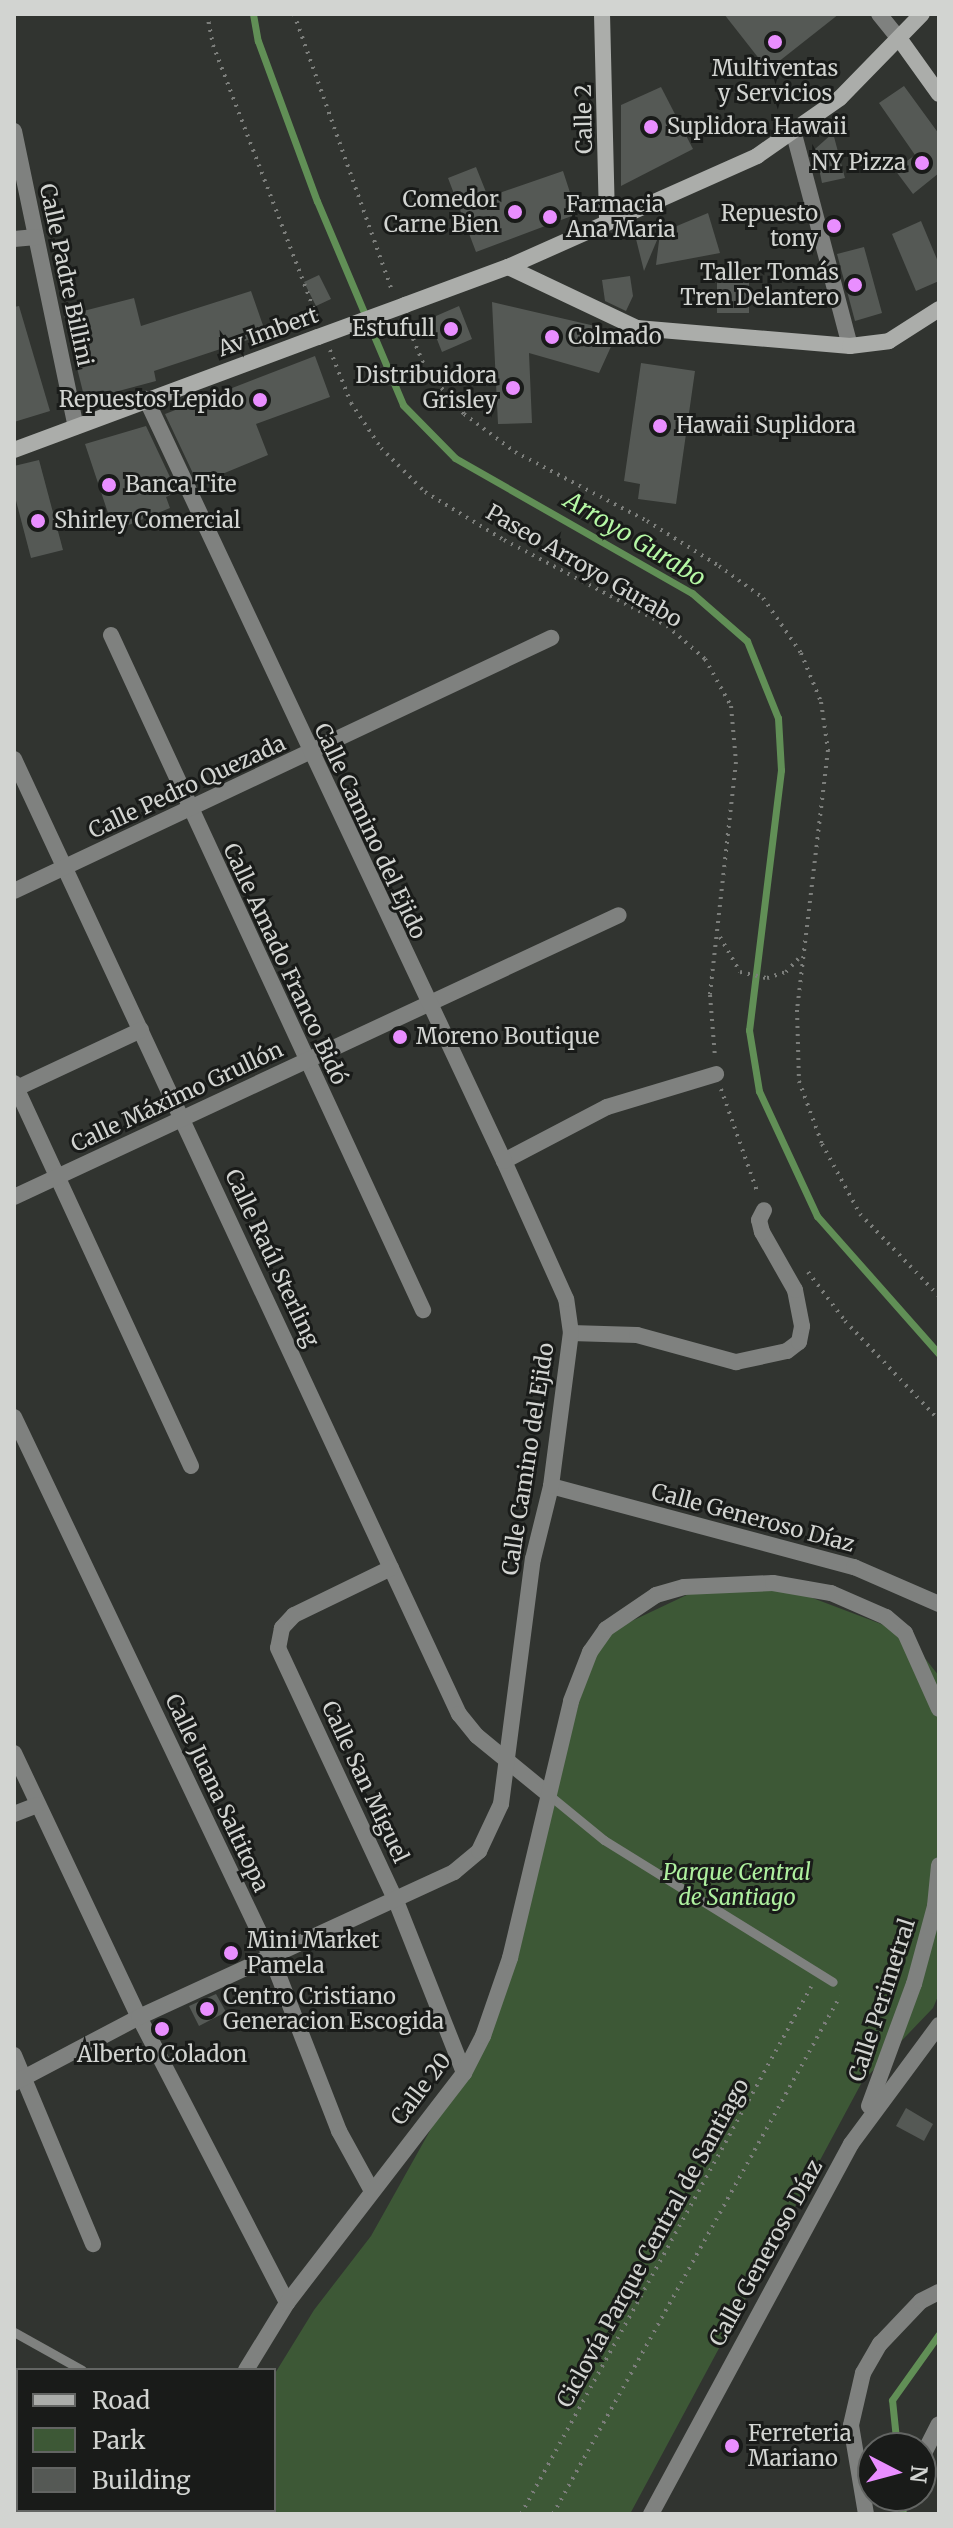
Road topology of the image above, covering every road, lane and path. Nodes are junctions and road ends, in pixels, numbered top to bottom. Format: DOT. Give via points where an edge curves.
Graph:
graph roads {
  1 [pos="207,14"];
  2 [pos="294,14"];
  3 [pos="602,14"];
  4 [pos="879,14"];
  5 [pos="922,14"];
  6 [pos="901,41"];
  7 [pos="939,94"];
  8 [pos="14,131"];
  9 [pos="794,134"];
  10 [pos="607,223"];
  11 [pos="36,237"];
  12 [pos="14,239"];
  13 [pos="508,267"];
  14 [pos="401,305"];
  15 [pos="939,309"];
  16 [pos="323,338"];
  17 [pos="850,346"];
  18 [pos="146,399"];
  19 [pos="76,427"];
  20 [pos="14,450"];
  21 [pos="111,635"];
  22 [pos="551,638"];
  23 [pos="308,754"];
  24 [pos="14,759"];
  25 [pos="189,811"];
  26 [pos="64,868"];
  27 [pos="14,891"];
  28 [pos="619,915"];
  29 [pos="719,934"];
  30 [pos="803,954"];
  31 [pos="428,1005"];
  32 [pos="141,1030"];
  33 [pos="305,1061"];
  34 [pos="716,1074"];
  35 [pos="15,1085"];
  36 [pos="184,1121"];
  37 [pos="504,1161"];
  38 [pos="59,1177"];
  39 [pos="14,1197"];
  40 [pos="764,1210"];
  41 [pos="799,1259"];
  42 [pos="939,1296"];
  43 [pos="423,1310"];
  44 [pos="571,1333"];
  45 [pos="14,1417"];
  46 [pos="939,1420"];
  47 [pos="191,1466"];
  48 [pos="551,1486"];
  49 [pos="391,1568"];
  50 [pos="939,1604"];
  51 [pos="939,1709"];
  52 [pos="14,1753"];
  53 [pos="508,1761"];
  54 [pos="549,1795"];
  55 [pos="37,1805"];
  56 [pos="14,1814"];
  57 [pos="939,1865"];
  58 [pos="396,1901"];
  59 [pos="272,1959"];
  60 [pos="833,1982"];
  61 [pos="811,1987"];
  62 [pos="839,2006"];
  63 [pos="139,2017"];
  64 [pos="939,2025"];
  65 [pos="14,2055"];
  66 [pos="464,2073"];
  67 [pos="19,2080"];
  68 [pos="851,2144"];
  69 [pos="372,2191"];
  70 [pos="93,2244"];
  71 [pos="939,2292"];
  72 [pos="287,2303"];
  73 [pos="14,2332"];
  74 [pos="78,2368"];
  75 [pos="247,2368"];
  76 [pos="857,2448"];
  77 [pos="521,2514"];
  78 [pos="553,2514"];
  79 [pos="651,2514"];
  1 -- 16 [label="path, Paseo Arroyo Gurabo" via="213,45"];
  2 -- 14 [label="path"];
  3 -- 10 [label="main road, Calle 2"];
  4 -- 6 [label="street"];
  5 -- 6 [label="main road, Av Imbert"];
  6 -- 7 [label="main road"];
  6 -- 9 [label="main road, Av Imbert"];
  8 -- 11 [label="street, Calle Padre Billini"];
  9 -- 10 [label="main road, Av Imbert"];
  9 -- 17 [label="street"];
  10 -- 13 [label="main road, Av Imbert"];
  11 -- 12 [label="street"];
  11 -- 19 [label="street, Calle Padre Billini"];
  13 -- 14 [label="main road, Av Imbert"];
  13 -- 17 [label="main road" via="637,328"];
  14 -- 16 [label="main road, Av Imbert, bridge"];
  14 -- 30 [label="path" via="426,370 464,414 515,452 647,521 719,566 763,598 801,653 821,702 828,750"];
  15 -- 17 [label="main road" via="889,341"];
  16 -- 18 [label="main road, Av Imbert"];
  16 -- 29 [label="path, Paseo Arroyo Gurabo" via="351,403 381,448 425,492 667,626 705,659 731,706 736,762"];
  18 -- 19 [label="main road, Av Imbert"];
  18 -- 23 [label="street, Calle Camino del Ejido"];
  19 -- 20 [label="main road, Av Imbert"];
  21 -- 25 [label="street, Calle Amado Franco Bidó"];
  22 -- 23 [label="street, Calle Pedro Quezada"];
  23 -- 25 [label="street, Calle Pedro Quezada"];
  23 -- 31 [label="street, Calle Camino del Ejido"];
  24 -- 26 [label="street, Calle Raúl Sterling"];
  25 -- 26 [label="street, Calle Pedro Quezada"];
  25 -- 33 [label="street, Calle Amado Franco Bidó"];
  26 -- 27 [label="street, Calle Pedro Quezada"];
  26 -- 32 [label="street, Calle Raúl Sterling"];
  28 -- 31 [label="street, Calle Máximo Grullón"];
  29 -- 30 [label="path" via="740,972 767,978 786,972"];
  29 -- 34 [label="path, Paseo Arroyo Gurabo" via="710,995"];
  30 -- 42 [label="path" via="797,1010 799,1081 822,1144 860,1214"];
  31 -- 33 [label="street, Calle Máximo Grullón"];
  31 -- 37 [label="street, Calle Camino del Ejido"];
  32 -- 35 [label="street"];
  32 -- 36 [label="street, Calle Raúl Sterling"];
  33 -- 36 [label="street, Calle Máximo Grullón"];
  33 -- 43 [label="street, Calle Amado Franco Bidó"];
  34 -- 37 [label="street" via="607,1107"];
  34 -- 40 [label="path, Paseo Arroyo Gurabo"];
  35 -- 38 [label="street"];
  36 -- 38 [label="street, Calle Máximo Grullón"];
  36 -- 49 [label="street, Calle Raúl Sterling"];
  37 -- 44 [label="street, Calle Camino del Ejido" via="566,1299"];
  38 -- 39 [label="street, Calle Máximo Grullón"];
  38 -- 47 [label="street"];
  40 -- 44 [label="street" via="759,1220 762,1232 795,1290 802,1326 799,1342 787,1351 736,1362 637,1335"];
  41 -- 46 [label="path" via="845,1321"];
  44 -- 48 [label="street, Calle Camino del Ejido"];
  45 -- 59 [label="street, Calle Juana Saltitopa"];
  48 -- 50 [label="street, Calle Generoso Díaz" via="854,1567"];
  48 -- 53 [label="street, Calle Camino del Ejido" via="533,1559"];
  49 -- 53 [label="street, Calle Raúl Sterling" via="459,1714"];
  49 -- 58 [label="street, Calle San Miguel" via="294,1615 282,1628 278,1648"];
  51 -- 54 [label="street" via="905,1633 863,1605 773,1583 684,1587 628,1611 598,1637 571,1701"];
  52 -- 55 [label="street"];
  53 -- 54 [label="street, Calle Raúl Sterling"];
  53 -- 58 [label="street, Calle Camino del Ejido" via="501,1804 479,1851 454,1872"];
  54 -- 60 [label="lane" via="604,1840"];
  54 -- 66 [label="street, Calle 20" via="503,1984"];
  55 -- 56 [label="street"];
  55 -- 63 [label="street"];
  57 -- 68 [label="street, Calle Perimetral" via="935,1906 914,1984 877,2090"];
  58 -- 59 [label="street, Calle Camino del Ejido"];
  58 -- 66 [label="street, Calle San Miguel"];
  59 -- 63 [label="street, Calle Camino del Ejido"];
  59 -- 69 [label="street, Calle Juana Saltitopa" via="339,2131"];
  61 -- 77 [label="path, Ciclovía Parque Central de Santiago"];
  62 -- 78 [label="path, Ciclovía Parque Central de Santiago"];
  63 -- 67 [label="street, Calle Camino del Ejido"];
  63 -- 72 [label="street"];
  64 -- 68 [label="street, Calle Generoso Díaz"];
  65 -- 67 [label="street"];
  66 -- 69 [label="street, Calle 20"];
  67 -- 70 [label="street"];
  68 -- 79 [label="street, Calle Generoso Díaz"];
  69 -- 72 [label="street, Calle 20"];
  71 -- 76 [label="street" via="921,2301 880,2344 863,2373 851,2425"];
  72 -- 75 [label="street, Calle 20"];
  73 -- 74 [label="lane"];
}
